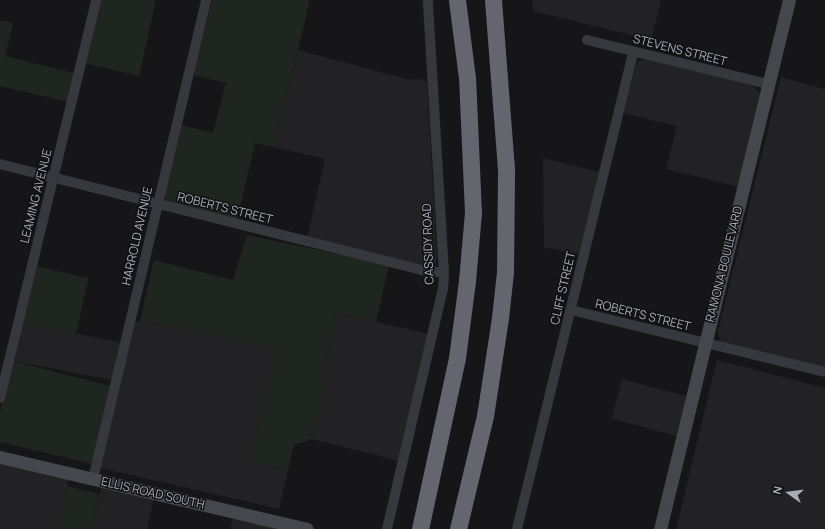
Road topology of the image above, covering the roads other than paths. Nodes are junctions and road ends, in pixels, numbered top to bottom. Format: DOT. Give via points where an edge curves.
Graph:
graph roads {
  1 [pos="96,0"];
  2 [pos="206,0"];
  3 [pos="428,0"];
  4 [pos="457,0"];
  5 [pos="493,0"];
  6 [pos="789,0"];
  7 [pos="587,40"];
  8 [pos="634,52"];
  9 [pos="768,84"];
  10 [pos="0,164"];
  11 [pos="54,178"];
  12 [pos="157,204"];
  13 [pos="444,273"];
  14 [pos="571,310"];
  15 [pos="704,343"];
  16 [pos="825,372"];
  17 [pos="0,398"];
  18 [pos="0,457"];
  19 [pos="93,479"];
  20 [pos="307,529"];
  21 [pos="387,529"];
  22 [pos="420,529"];
  23 [pos="458,529"];
  24 [pos="517,529"];
  25 [pos="660,529"];
  1 -- 11 [label="street, LEAMING AVENUE"];
  2 -- 12 [label="street, HARROLD AVENUE"];
  3 -- 13 [label="street, CASSIDY ROAD"];
  4 -- 22 [label="highway" via="467,78 473,213 457,358"];
  5 -- 23 [label="highway" via="506,169 505,272 485,416"];
  6 -- 9 [label="street, RAMONA BOULEVARD"];
  7 -- 8 [label="street, STEVENS STREET"];
  8 -- 9 [label="street, STEVENS STREET"];
  8 -- 14 [label="street, CLIFF STREET"];
  9 -- 15 [label="street, RAMONA BOULEVARD"];
  10 -- 11 [label="street, ROBERTS STREET"];
  11 -- 12 [label="street, ROBERTS STREET"];
  11 -- 17 [label="street, LEAMING AVENUE"];
  12 -- 13 [label="street, ROBERTS STREET" via="421,270"];
  12 -- 19 [label="street, HARROLD AVENUE"];
  13 -- 21 [label="street, CASSIDY ROAD" via="441,303"];
  14 -- 15 [label="street, ROBERTS STREET"];
  14 -- 24 [label="street, CLIFF STREET"];
  15 -- 16 [label="street, ROBERTS STREET"];
  15 -- 25 [label="street, RAMONA BOULEVARD"];
  18 -- 19 [label="street, ELLIS ROAD SOUTH"];
  19 -- 20 [label="street, ELLIS ROAD SOUTH"];
}
